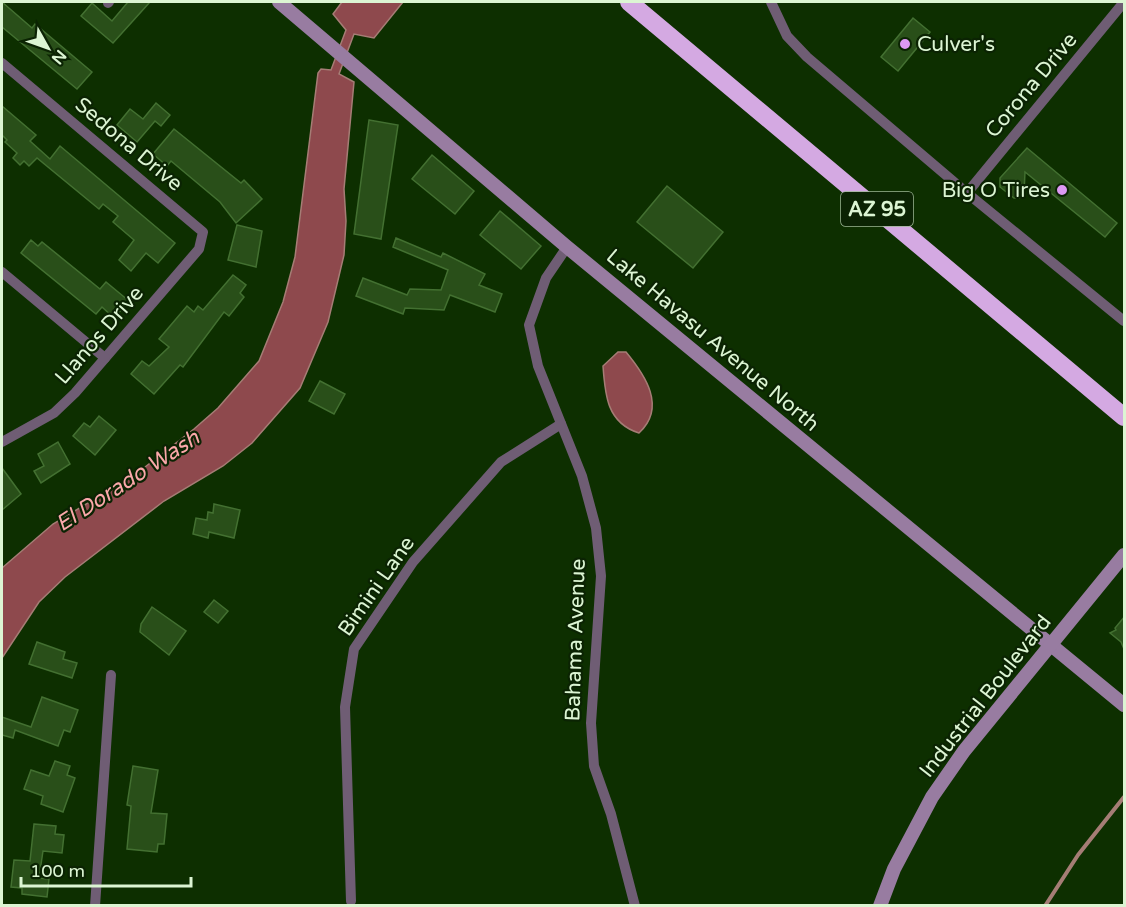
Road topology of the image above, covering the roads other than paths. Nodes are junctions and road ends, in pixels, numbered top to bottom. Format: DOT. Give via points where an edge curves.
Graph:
graph roads {
  1 [pos="279,2"];
  2 [pos="629,2"];
  3 [pos="771,2"];
  4 [pos="1125,2"];
  5 [pos="2,63"];
  6 [pos="967,193"];
  7 [pos="203,232"];
  8 [pos="567,247"];
  9 [pos="2,272"];
  10 [pos="1125,321"];
  11 [pos="105,358"];
  12 [pos="1125,417"];
  13 [pos="561,424"];
  14 [pos="2,442"];
  15 [pos="1125,555"];
  16 [pos="1051,646"];
  17 [pos="111,675"];
  18 [pos="1125,705"];
  19 [pos="351,901"];
  20 [pos="95,906"];
  21 [pos="635,906"];
  22 [pos="880,906"];
  1 -- 8 [label="main road, Lake Havasu Avenue North"];
  2 -- 12 [label="highway, AZ 95"];
  3 -- 6 [label="street" via="788,36 807,57"];
  4 -- 6 [label="street, Corona Drive"];
  5 -- 7 [label="street, Sedona Drive"];
  6 -- 10 [label="street"];
  7 -- 11 [label="street, Llanos Drive" via="199,249"];
  8 -- 13 [label="street, Bahama Avenue" via="546,278 529,325 538,366"];
  8 -- 16 [label="main road, Lake Havasu Avenue North"];
  9 -- 11 [label="street"];
  11 -- 14 [label="street, Llanos Drive" via="54,413"];
  13 -- 19 [label="street, Bimini Lane" via="501,462 413,562 354,650 345,707"];
  13 -- 21 [label="street, Bahama Avenue" via="582,476 596,528 600,567 591,723 594,766"];
  15 -- 16 [label="main road, Industrial Boulevard"];
  16 -- 18 [label="main road, Lake Havasu Avenue North"];
  16 -- 22 [label="main road, Industrial Boulevard" via="966,749 932,797 894,869"];
  17 -- 20 [label="street"];
}
